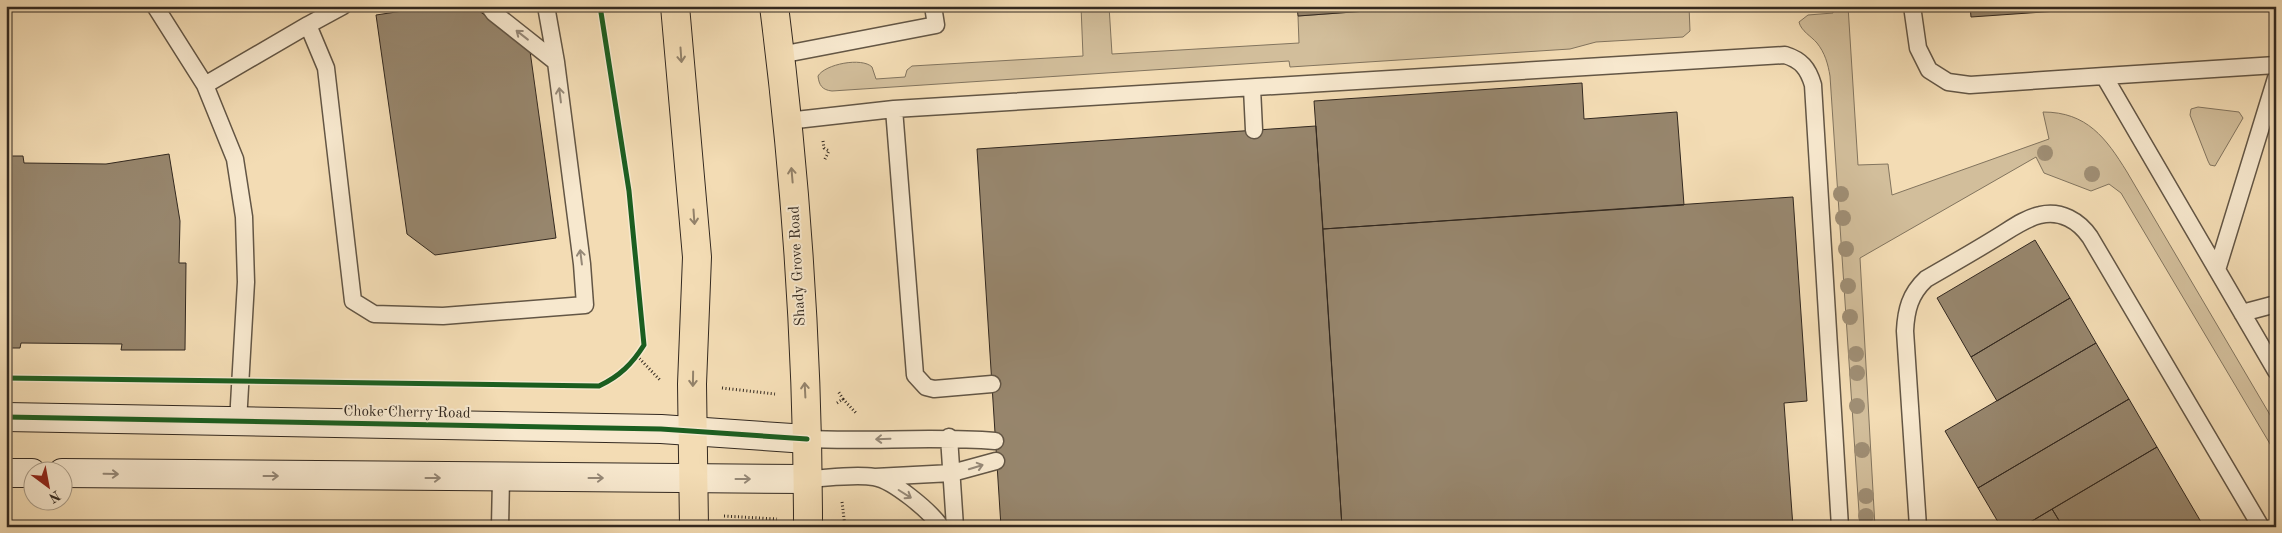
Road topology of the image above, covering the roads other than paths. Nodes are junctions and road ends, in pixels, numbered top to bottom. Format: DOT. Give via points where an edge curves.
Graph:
graph roads {
  1 [pos="155,6"];
  2 [pos="343,6"];
  3 [pos="489,6"];
  4 [pos="546,6"];
  5 [pos="676,6"];
  6 [pos="774,6"];
  7 [pos="933,6"];
  8 [pos="1912,6"];
  9 [pos="308,25"];
  10 [pos="780,55"];
  11 [pos="556,62"];
  12 [pos="2276,65"];
  13 [pos="2104,76"];
  14 [pos="2276,78"];
  15 [pos="205,84"];
  16 [pos="1252,88"];
  17 [pos="894,109"];
  18 [pos="787,121"];
  19 [pos="1254,130"];
  20 [pos="2216,270"];
  21 [pos="2276,304"];
  22 [pos="2242,313"];
  23 [pos="2276,371"];
  24 [pos="992,384"];
  25 [pos="6,417"];
  26 [pos="238,422"];
  27 [pos="693,431"];
  28 [pos="949,437"];
  29 [pos="807,439"];
  30 [pos="995,441"];
  31 [pos="996,461"];
  32 [pos="6,473"];
  33 [pos="22,473"];
  34 [pos="952,473"];
  35 [pos="72,474"];
  36 [pos="875,477"];
  37 [pos="501,478"];
  38 [pos="694,479"];
  39 [pos="808,479"];
  40 [pos="2276,522"];
  41 [pos="500,527"];
  42 [pos="694,527"];
  43 [pos="808,527"];
  44 [pos="941,527"];
  45 [pos="955,527"];
  46 [pos="1840,527"];
  47 [pos="1918,527"];
  48 [pos="2261,527"];
  49 [pos="2267,527"];
  1 -- 15 [label="lane"];
  2 -- 9 [label="lane"];
  11 -- 3 [label="lane, one-way"];
  4 -- 11 [label="lane"];
  5 -- 27 [label="main road, one-way" via="697,257"];
  6 -- 10 [label="main road, Shady Grove Road"];
  7 -- 10 [label="lane" via="936,26"];
  8 -- 13 [label="lane" via="1918,48 1929,70 1948,82 1970,85"];
  9 -- 11 [label="lane, one-way" via="326,68 354,301 374,314 443,316 585,305"];
  9 -- 15 [label="lane"];
  10 -- 18 [label="main road, Shady Grove Road"];
  12 -- 13 [label="lane"];
  13 -- 20 [label="lane"];
  14 -- 20 [label="lane"];
  15 -- 26 [label="lane" via="235,159 244,217 246,282"];
  16 -- 17 [label="lane"];
  16 -- 19 [label="lane"];
  16 -- 46 [label="lane" via="1784,55 1800,62 1810,74 1813,85"];
  17 -- 18 [label="lane"];
  17 -- 24 [label="lane" via="915,375 926,387 934,389"];
  29 -- 18 [label="main road, Shady Grove Road, one-way"];
  20 -- 22 [label="lane"];
  21 -- 22 [label="lane"];
  22 -- 23 [label="lane"];
  25 -- 26 [label="street, Choke Cherry Road"];
  26 -- 27 [label="street, Choke Cherry Road"];
  27 -- 29 [label="street, Choke Cherry Road"];
  27 -- 38 [label="main road"];
  28 -- 29 [label="lane, one-way"];
  28 -- 30 [label="lane"];
  28 -- 34 [label="lane"];
  29 -- 39 [label="main road, Shady Grove Road"];
  34 -- 31 [label="lane, one-way"];
  32 -- 33 [label="street"];
  34 -- 36 [label="lane"];
  34 -- 45 [label="lane"];
  35 -- 37 [label="street, one-way"];
  36 -- 39 [label="lane"];
  36 -- 44 [label="lane, one-way" via="921,504"];
  37 -- 38 [label="street, one-way"];
  37 -- 41 [label="lane"];
  38 -- 39 [label="street, one-way"];
  38 -- 42 [label="main road"];
  39 -- 43 [label="main road, Shady Grove Road"];
  40 -- 49 [label="lane"];
  47 -- 48 [label="lane" via="1905,331 1911,298 1926,279 2020,224 2050,214 2078,223 2090,237"];
}
